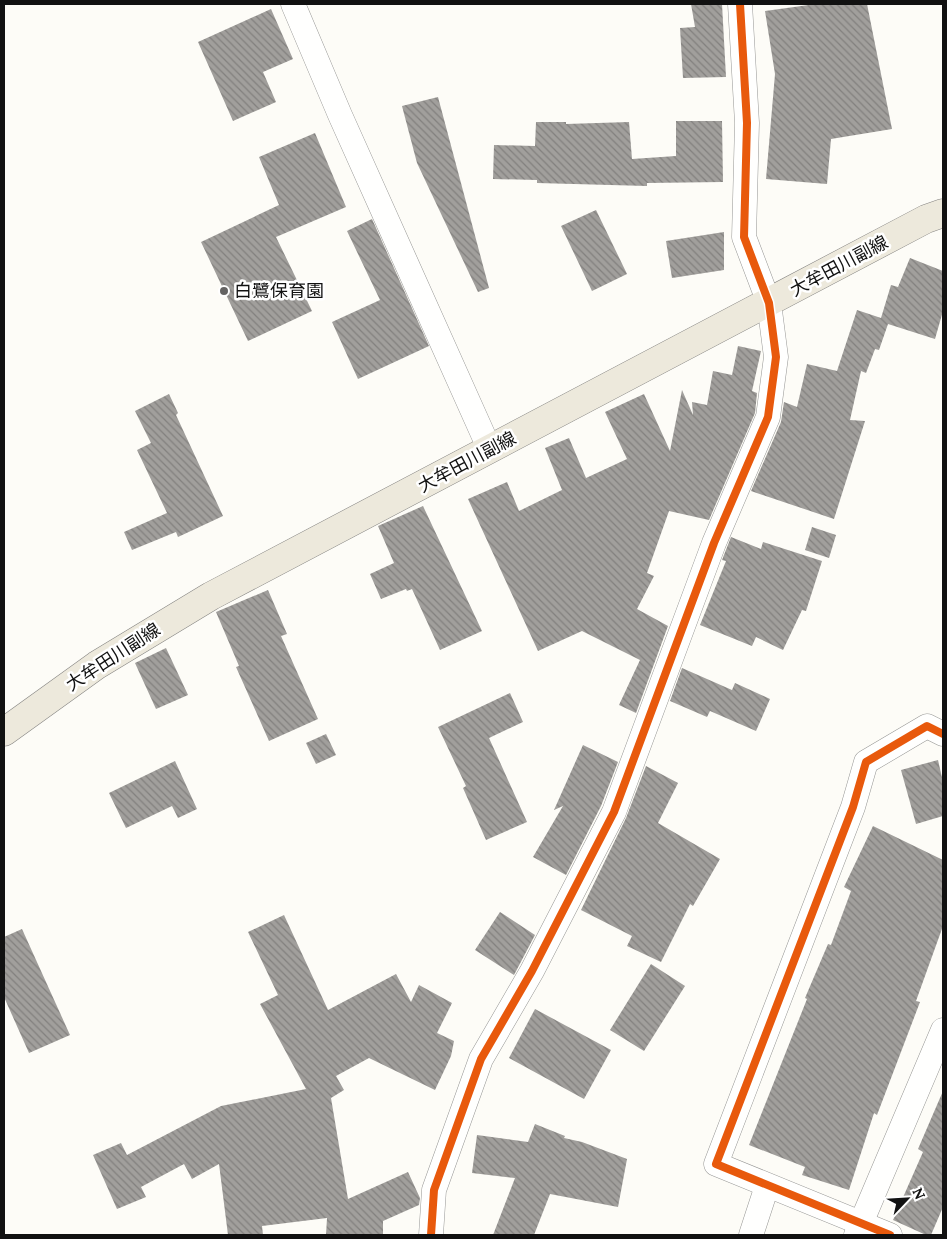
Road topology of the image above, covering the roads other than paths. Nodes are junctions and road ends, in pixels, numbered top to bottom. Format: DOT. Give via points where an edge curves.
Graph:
graph roads {
  1 [pos="293,4"];
  2 [pos="740,4"];
  3 [pos="943,212"];
  4 [pos="769,303"];
  5 [pos="490,450"];
  6 [pos="4,732"];
  7 [pos="943,734"];
  8 [pos="943,1030"];
  9 [pos="768,1186"];
  10 [pos="858,1229"];
  11 [pos="431,1235"];
  12 [pos="751,1235"];
  13 [pos="890,1235"];
  1 -- 5 [label="street"];
  2 -- 4 [label="street" via="747,123 744,237"];
  3 -- 4 [label="main road, 大牟田川副線"];
  4 -- 5 [label="main road, 大牟田川副線"];
  4 -- 11 [label="street" via="776,357 768,417 714,543 614,812 532,970 481,1059 434,1190"];
  5 -- 6 [label="main road, 大牟田川副線" via="212,596 97,665"];
  7 -- 9 [label="street" via="927,726 866,762 853,807 716,1164"];
  8 -- 10 [label="street"];
  9 -- 10 [label="street"];
  9 -- 12 [label="street"];
  10 -- 13 [label="street"];
}
